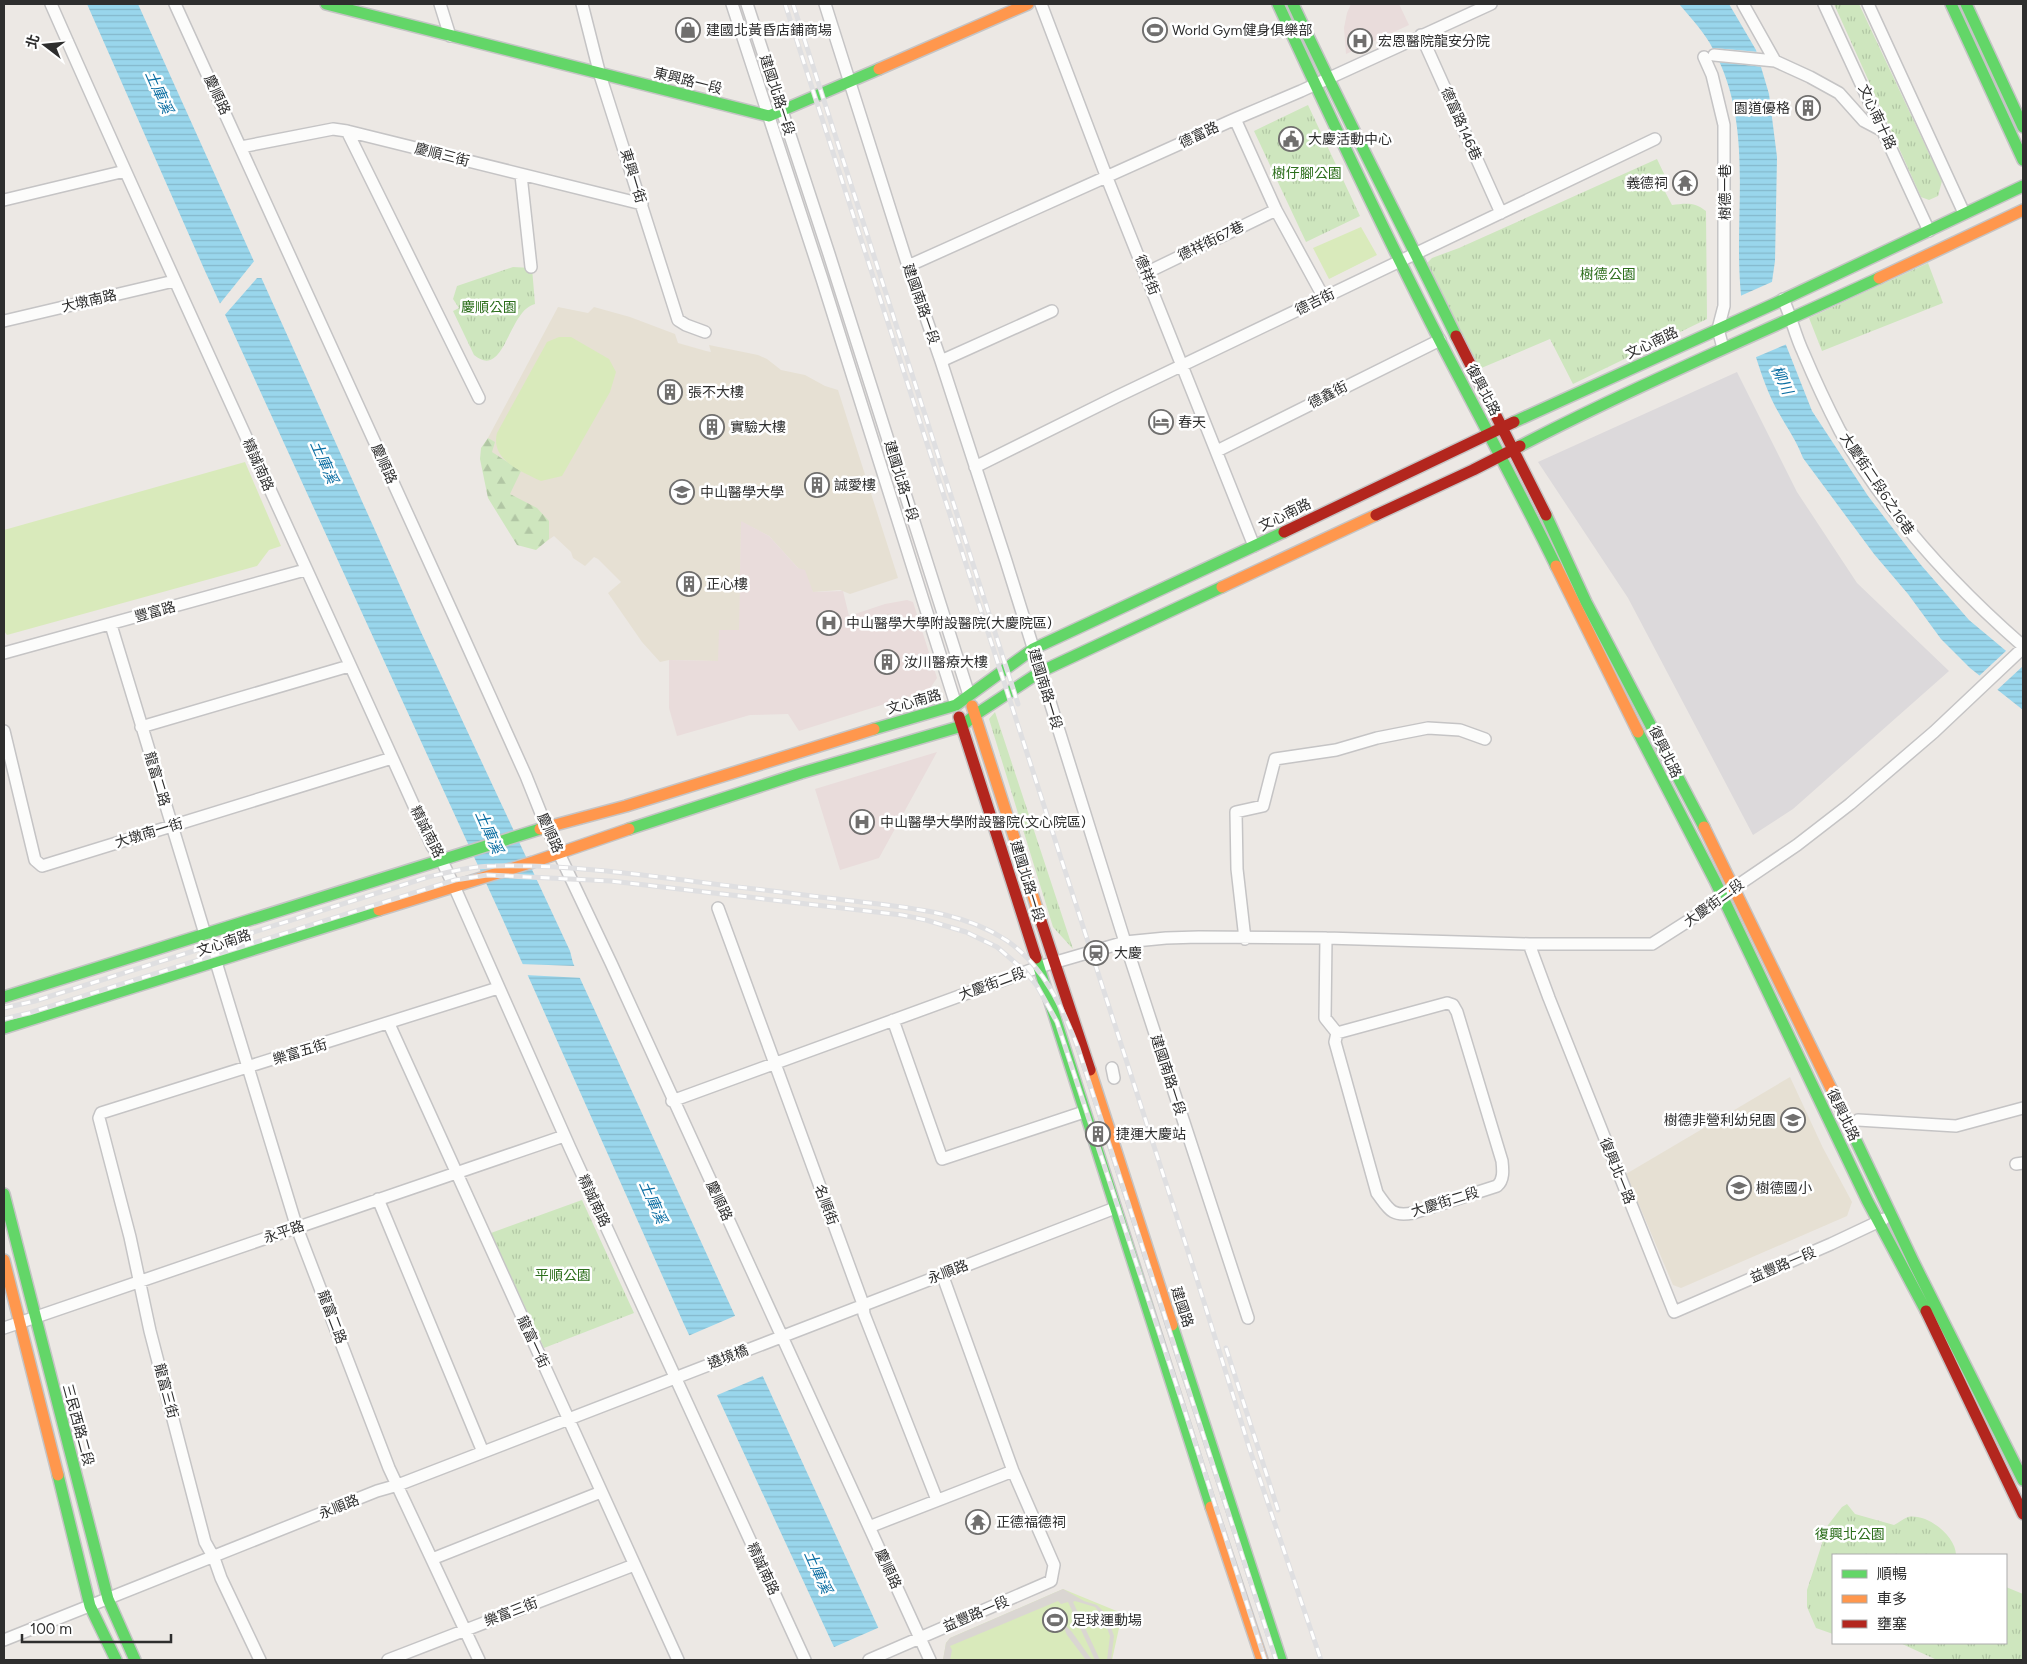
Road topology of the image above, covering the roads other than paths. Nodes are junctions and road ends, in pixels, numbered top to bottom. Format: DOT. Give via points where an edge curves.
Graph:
graph roads {
  1 [pos="52,4"];
  2 [pos="175,4"];
  3 [pos="326,4"];
  4 [pos="440,4"];
  5 [pos="582,4"];
  6 [pos="732,4"];
  7 [pos="747,4"];
  8 [pos="825,4"];
  9 [pos="1028,4"];
  10 [pos="1041,4"];
  11 [pos="1278,4"];
  12 [pos="1293,4"];
  13 [pos="1491,4"];
  14 [pos="1743,4"];
  15 [pos="1824,4"];
  16 [pos="1868,4"];
  17 [pos="1951,4"];
  18 [pos="1966,4"];
  19 [pos="1421,35"];
  20 [pos="450,36"];
  21 [pos="1770,60"];
  22 [pos="600,75"];
  23 [pos="1328,78"];
  24 [pos="850,82"];
  25 [pos="1315,84"];
  26 [pos="782,110"];
  27 [pos="769,116"];
  28 [pos="1234,118"];
  29 [pos="2023,127"];
  30 [pos="347,130"];
  31 [pos="1883,131"];
  32 [pos="1656,139"];
  33 [pos="241,147"];
  34 [pos="2023,160"];
  35 [pos="125,171"];
  36 [pos="521,175"];
  37 [pos="1108,178"];
  38 [pos="2023,186"];
  39 [pos="4,200"];
  40 [pos="642,204"];
  41 [pos="1276,210"];
  42 [pos="2023,210"];
  43 [pos="1501,213"];
  44 [pos="1964,214"];
  45 [pos="1929,231"];
  46 [pos="1415,254"];
  47 [pos="1401,260"];
  48 [pos="908,266"];
  49 [pos="531,267"];
  50 [pos="1147,274"];
  51 [pos="174,281"];
  52 [pos="1324,298"];
  53 [pos="1779,301"];
  54 [pos="1052,312"];
  55 [pos="1786,320"];
  56 [pos="4,321"];
  57 [pos="1718,329"];
  58 [pos="705,332"];
  59 [pos="1440,340"];
  60 [pos="1723,348"];
  61 [pos="941,361"];
  62 [pos="1183,365"];
  63 [pos="479,398"];
  64 [pos="1501,429"];
  65 [pos="1489,434"];
  66 [pos="1513,450"];
  67 [pos="1217,451"];
  68 [pos="1501,455"];
  69 [pos="975,467"];
  70 [pos="1254,546"];
  71 [pos="305,570"];
  72 [pos="111,625"];
  73 [pos="2022,648"];
  74 [pos="1033,649"];
  75 [pos="4,653"];
  76 [pos="349,666"];
  77 [pos="1040,672"];
  78 [pos="969,695"];
  79 [pos="956,705"];
  80 [pos="975,715"];
  81 [pos="962,726"];
  82 [pos="141,727"];
  83 [pos="4,731"];
  84 [pos="1485,739"];
  85 [pos="392,758"];
  86 [pos="172,826"];
  87 [pos="546,826"];
  88 [pos="558,852"];
  89 [pos="441,859"];
  90 [pos="454,886"];
  91 [pos="1732,889"];
  92 [pos="1722,896"];
  93 [pos="718,908"];
  94 [pos="204,934"];
  95 [pos="1326,938"];
  96 [pos="1245,939"];
  97 [pos="1125,942"];
  98 [pos="1530,944"];
  99 [pos="216,962"];
  100 [pos="1055,963"];
  101 [pos="1039,967"];
  102 [pos="498,988"];
  103 [pos="6,995"];
  104 [pos="893,1020"];
  105 [pos="389,1024"];
  106 [pos="8,1027"];
  107 [pos="1337,1033"];
  108 [pos="4,1037"];
  109 [pos="774,1064"];
  110 [pos="248,1068"];
  111 [pos="672,1101"];
  112 [pos="2023,1108"];
  113 [pos="1084,1112"];
  114 [pos="102,1113"];
  115 [pos="1858,1120"];
  116 [pos="564,1136"];
  117 [pos="456,1172"];
  118 [pos="4,1194"];
  119 [pos="378,1199"];
  120 [pos="1115,1208"];
  121 [pos="1892,1218"];
  122 [pos="1878,1221"];
  123 [pos="297,1228"];
  124 [pos="4,1260"];
  125 [pos="942,1274"];
  126 [pos="139,1283"];
  127 [pos="863,1304"];
  128 [pos="1674,1312"];
  129 [pos="35,1318"];
  130 [pos="1248,1318"];
  131 [pos="20,1323"];
  132 [pos="4,1328"];
  133 [pos="781,1336"];
  134 [pos="675,1377"];
  135 [pos="568,1420"];
  136 [pos="483,1452"];
  137 [pos="1013,1471"];
  138 [pos="2023,1480"];
  139 [pos="398,1485"];
  140 [pos="601,1492"];
  141 [pos="937,1500"];
  142 [pos="2023,1514"];
  143 [pos="869,1527"];
  144 [pos="214,1558"];
  145 [pos="432,1559"];
  146 [pos="634,1565"];
  147 [pos="108,1599"];
  148 [pos="90,1606"];
  149 [pos="465,1630"];
  150 [pos="920,1638"];
  151 [pos="4,1640"];
  152 [pos="116,1660"];
  153 [pos="135,1660"];
  154 [pos="260,1660"];
  155 [pos="388,1660"];
  156 [pos="479,1660"];
  157 [pos="678,1660"];
  158 [pos="805,1660"];
  159 [pos="869,1660"];
  160 [pos="930,1660"];
  161 [pos="1262,1660"];
  162 [pos="1281,1660"];
  1 -- 35 [label="street, 精誠南路"];
  2 -- 33 [label="street, 慶順路"];
  3 -- 20 [label="main road, 東興路一段"];
  4 -- 20 [label="street"];
  5 -- 22 [label="street, 東興一街"];
  6 -- 27 [label="street, 建國北路一段"];
  7 -- 26 [label="street, 建國北路一段"];
  8 -- 24 [label="street, 建國南路一段"];
  9 -- 24 [label="main road"];
  10 -- 37 [label="street, 德祥街"];
  11 -- 25 [label="main road, 復興北路"];
  12 -- 23 [label="main road, 復興北路"];
  13 -- 19 [label="street, 德富路"];
  14 -- 21 [label="street"];
  15 -- 31 [label="street, 文心南十路"];
  16 -- 44 [label="street"];
  17 -- 34 [label="main road"];
  18 -- 29 [label="main road"];
  19 -- 23 [label="street, 德富路"];
  19 -- 43 [label="street, 德富路146巷"];
  20 -- 22 [label="main road, 東興路一段"];
  21 -- 31 [label="street" via="1839,93 1864,121"];
  21 -- 57 [label="street, 樹德一巷" via="1709,56 1724,125 1724,306"];
  22 -- 27 [label="main road, 東興路一段"];
  22 -- 40 [label="street, 東興一街"];
  23 -- 25 [label="street, 德富路"];
  23 -- 46 [label="main road, 復興北路"];
  24 -- 26 [label="main road"];
  24 -- 48 [label="street, 建國南路一段"];
  25 -- 28 [label="street, 德富路"];
  25 -- 47 [label="main road, 復興北路"];
  26 -- 27 [label="main road"];
  26 -- 78 [label="street, 建國北路一段"];
  27 -- 79 [label="street, 建國北路一段"];
  28 -- 37 [label="street, 德富路"];
  28 -- 41 [label="street"];
  30 -- 33 [label="street, 慶順三街"];
  30 -- 36 [label="street, 慶順三街"];
  30 -- 63 [label="street"];
  31 -- 45 [label="street, 文心南十路"];
  32 -- 43 [label="street, 德吉街"];
  33 -- 87 [label="street, 慶順路"];
  35 -- 39 [label="street"];
  35 -- 51 [label="street, 精誠南路"];
  36 -- 40 [label="street, 慶順三街"];
  36 -- 49 [label="street"];
  37 -- 48 [label="street, 德富路"];
  37 -- 50 [label="street, 德祥街"];
  38 -- 44 [label="main road, 文心南路"];
  40 -- 58 [label="street, 東興一街" via="678,320"];
  41 -- 50 [label="street, 德祥街67巷"];
  41 -- 52 [label="street"];
  42 -- 55 [label="main road"];
  43 -- 46 [label="street, 德吉街"];
  44 -- 45 [label="main road, 文心南路"];
  45 -- 53 [label="main road, 文心南路"];
  46 -- 47 [label="street, 德吉街"];
  46 -- 64 [label="main road, 復興北路"];
  47 -- 52 [label="street, 德吉街"];
  47 -- 59 [label="main road, 復興北路"];
  48 -- 61 [label="street, 建國南路一段"];
  50 -- 62 [label="street, 德祥街"];
  51 -- 56 [label="street, 大墩南路"];
  51 -- 71 [label="street, 精誠南路"];
  52 -- 62 [label="street, 德吉街"];
  53 -- 55 [label="street, 大慶街二段6之16巷"];
  53 -- 57 [label="main road, 文心南路"];
  54 -- 61 [label="street"];
  55 -- 60 [label="main road"];
  55 -- 73 [label="street, 大慶街二段6之16巷" via="1840,430 1894,513 1975,603"];
  57 -- 60 [label="street"];
  57 -- 64 [label="main road, 文心南路"];
  59 -- 65 [label="main road, 復興北路"];
  59 -- 67 [label="street, 德鑫街"];
  60 -- 66 [label="main road"];
  61 -- 69 [label="street, 建國南路一段"];
  62 -- 67 [label="street, 德祥街"];
  62 -- 69 [label="street, 德吉街"];
  64 -- 65 [label="main road, 文心南路"];
  64 -- 66 [label="main road, 復興北路"];
  65 -- 68 [label="main road, 復興北路"];
  65 -- 70 [label="main road, 文心南路"];
  66 -- 68 [label="main road"];
  66 -- 91 [label="main road, 復興北路" via="1586,602 1698,815"];
  67 -- 70 [label="street, 德祥街"];
  68 -- 77 [label="main road"];
  68 -- 92 [label="main road, 復興北路"];
  69 -- 74 [label="street, 建國南路一段"];
  70 -- 74 [label="main road, 文心南路"];
  71 -- 72 [label="street, 豐富路"];
  71 -- 76 [label="street, 精誠南路"];
  72 -- 75 [label="street, 豐富路"];
  72 -- 82 [label="street, 龍富二路"];
  73 -- 91 [label="street, 大慶街二段" via="1934,732 1850,804"];
  74 -- 77 [label="street, 建國南路一段"];
  74 -- 78 [label="main road, 文心南路"];
  76 -- 82 [label="street"];
  76 -- 85 [label="street, 精誠南路"];
  77 -- 80 [label="main road"];
  77 -- 97 [label="street, 建國南路一段"];
  78 -- 79 [label="main road, 文心南路"];
  78 -- 80 [label="main road, 建國北路一段"];
  79 -- 81 [label="main road, 建國北路一段"];
  79 -- 87 [label="main road, 文心南路" via="626,806"];
  80 -- 81 [label="main road"];
  80 -- 100 [label="main road, 建國北路一段"];
  81 -- 88 [label="main road" via="802,773"];
  81 -- 101 [label="main road, 建國北路一段"];
  82 -- 86 [label="street, 龍富二路"];
  83 -- 86 [label="street, 大墩南一街" via="35,860 42,866"];
  84 -- 96 [label="street" via="1460,730 1428,728 1336,750 1275,759 1263,806 1236,812 1237,869"];
  85 -- 86 [label="street, 大墩南一街"];
  85 -- 89 [label="street, 精誠南路"];
  86 -- 94 [label="street, 龍富二路"];
  87 -- 88 [label="street, 慶順路"];
  87 -- 89 [label="main road, 文心南路"];
  88 -- 90 [label="main road, 文心南路"];
  88 -- 111 [label="street, 慶順路"];
  89 -- 90 [label="street, 精誠南路"];
  89 -- 94 [label="main road, 文心南路"];
  90 -- 99 [label="main road, 文心南路"];
  90 -- 102 [label="street, 精誠南路"];
  91 -- 92 [label="street, 大慶街二段"];
  91 -- 121 [label="main road, 復興北路"];
  92 -- 98 [label="street, 大慶街二段" via="1652,944"];
  92 -- 122 [label="main road, 復興北路"];
  93 -- 109 [label="street, 名順街"];
  94 -- 103 [label="main road, 文心南路"];
  95 -- 96 [label="street, 大慶街二段"];
  95 -- 98 [label="street, 大慶街二段"];
  95 -- 107 [label="street, 大慶街二段" via="1325,1018"];
  96 -- 97 [label="street, 大慶街二段" via="1166,938"];
  97 -- 100 [label="street, 大慶街二段"];
  97 -- 130 [label="street, 建國南路一段"];
  98 -- 128 [label="street, 復興北一路"];
  99 -- 106 [label="main road, 文心南路"];
  99 -- 110 [label="street, 龍富二路"];
  100 -- 101 [label="street, 大慶街二段"];
  100 -- 162 [label="main road, 建國路"];
  101 -- 104 [label="street, 大慶街二段"];
  101 -- 113 [label="main road"];
  102 -- 105 [label="street, 樂富五街"];
  102 -- 116 [label="street, 精誠南路"];
  104 -- 109 [label="street, 大慶街二段"];
  104 -- 113 [label="street" via="942,1159"];
  105 -- 110 [label="street, 樂富五街"];
  105 -- 117 [label="street, 龍富一街"];
  106 -- 108 [label="main road"];
  107 -- 107 [label="street, 大慶街二段" via="1447,1003 1453,1005 1502,1161 1500,1184 1413,1214 1396,1215 1391,1211 1377,1193 1336,1042"];
  109 -- 111 [label="street, 大慶街二段"];
  109 -- 127 [label="street, 名順街"];
  110 -- 114 [label="street, 樂富五街"];
  110 -- 123 [label="street, 龍富二路"];
  111 -- 133 [label="street, 慶順路"];
  112 -- 115 [label="street" via="1956,1126"];
  113 -- 120 [label="main road"];
  114 -- 126 [label="street, 龍富三街" via="99,1118"];
  116 -- 117 [label="street, 永平路"];
  116 -- 134 [label="street, 精誠南路"];
  117 -- 119 [label="street, 永平路"];
  117 -- 135 [label="street, 龍富一街"];
  118 -- 129 [label="main road, 三民西路二段"];
  119 -- 123 [label="street, 永平路"];
  119 -- 136 [label="street"];
  120 -- 125 [label="street, 永順路"];
  120 -- 161 [label="main road"];
  121 -- 122 [label="street, 益豐路一段"];
  121 -- 138 [label="main road, 復興北路"];
  122 -- 128 [label="street, 益豐路一段"];
  122 -- 142 [label="main road, 復興北路" via="1925,1310"];
  123 -- 126 [label="street, 永平路"];
  123 -- 139 [label="street, 龍富二路"];
  124 -- 131 [label="main road"];
  125 -- 127 [label="street, 永順路"];
  125 -- 137 [label="street"];
  126 -- 129 [label="street, 永平路"];
  126 -- 144 [label="street, 龍富三街" via="205,1542"];
  127 -- 133 [label="street, 永順路"];
  127 -- 141 [label="street, 名順街" via="864,1314"];
  129 -- 131 [label="street, 永平路"];
  129 -- 147 [label="main road, 三民西路二段"];
  131 -- 132 [label="street, 永平路"];
  131 -- 148 [label="main road"];
  133 -- 134 [label="street, 遶境橋"];
  133 -- 143 [label="street, 慶順路"];
  134 -- 135 [label="street, 永順路"];
  134 -- 158 [label="street, 精誠南路"];
  135 -- 136 [label="street, 永順路"];
  135 -- 140 [label="street, 龍富一街"];
  136 -- 139 [label="street, 永順路"];
  137 -- 141 [label="street"];
  137 -- 150 [label="street, 益豐路一段" via="1054,1565 1051,1581"];
  139 -- 144 [label="street, 永順路"];
  139 -- 145 [label="street, 龍富二路"];
  140 -- 145 [label="street"];
  140 -- 146 [label="street, 龍富一街"];
  141 -- 143 [label="street"];
  143 -- 150 [label="street, 慶順路"];
  144 -- 147 [label="street, 永順路"];
  144 -- 154 [label="street, 龍富三街"];
  145 -- 149 [label="street, 龍富二路"];
  146 -- 149 [label="street, 樂富三街"];
  146 -- 157 [label="street, 龍富一街"];
  147 -- 148 [label="street, 永順路"];
  147 -- 153 [label="main road, 三民西路二段"];
  148 -- 151 [label="street, 永順路"];
  148 -- 152 [label="main road"];
  149 -- 155 [label="street, 樂富三街"];
  149 -- 156 [label="street, 龍富二路"];
  150 -- 159 [label="street, 益豐路一段"];
  150 -- 160 [label="street, 慶順路"];
}
